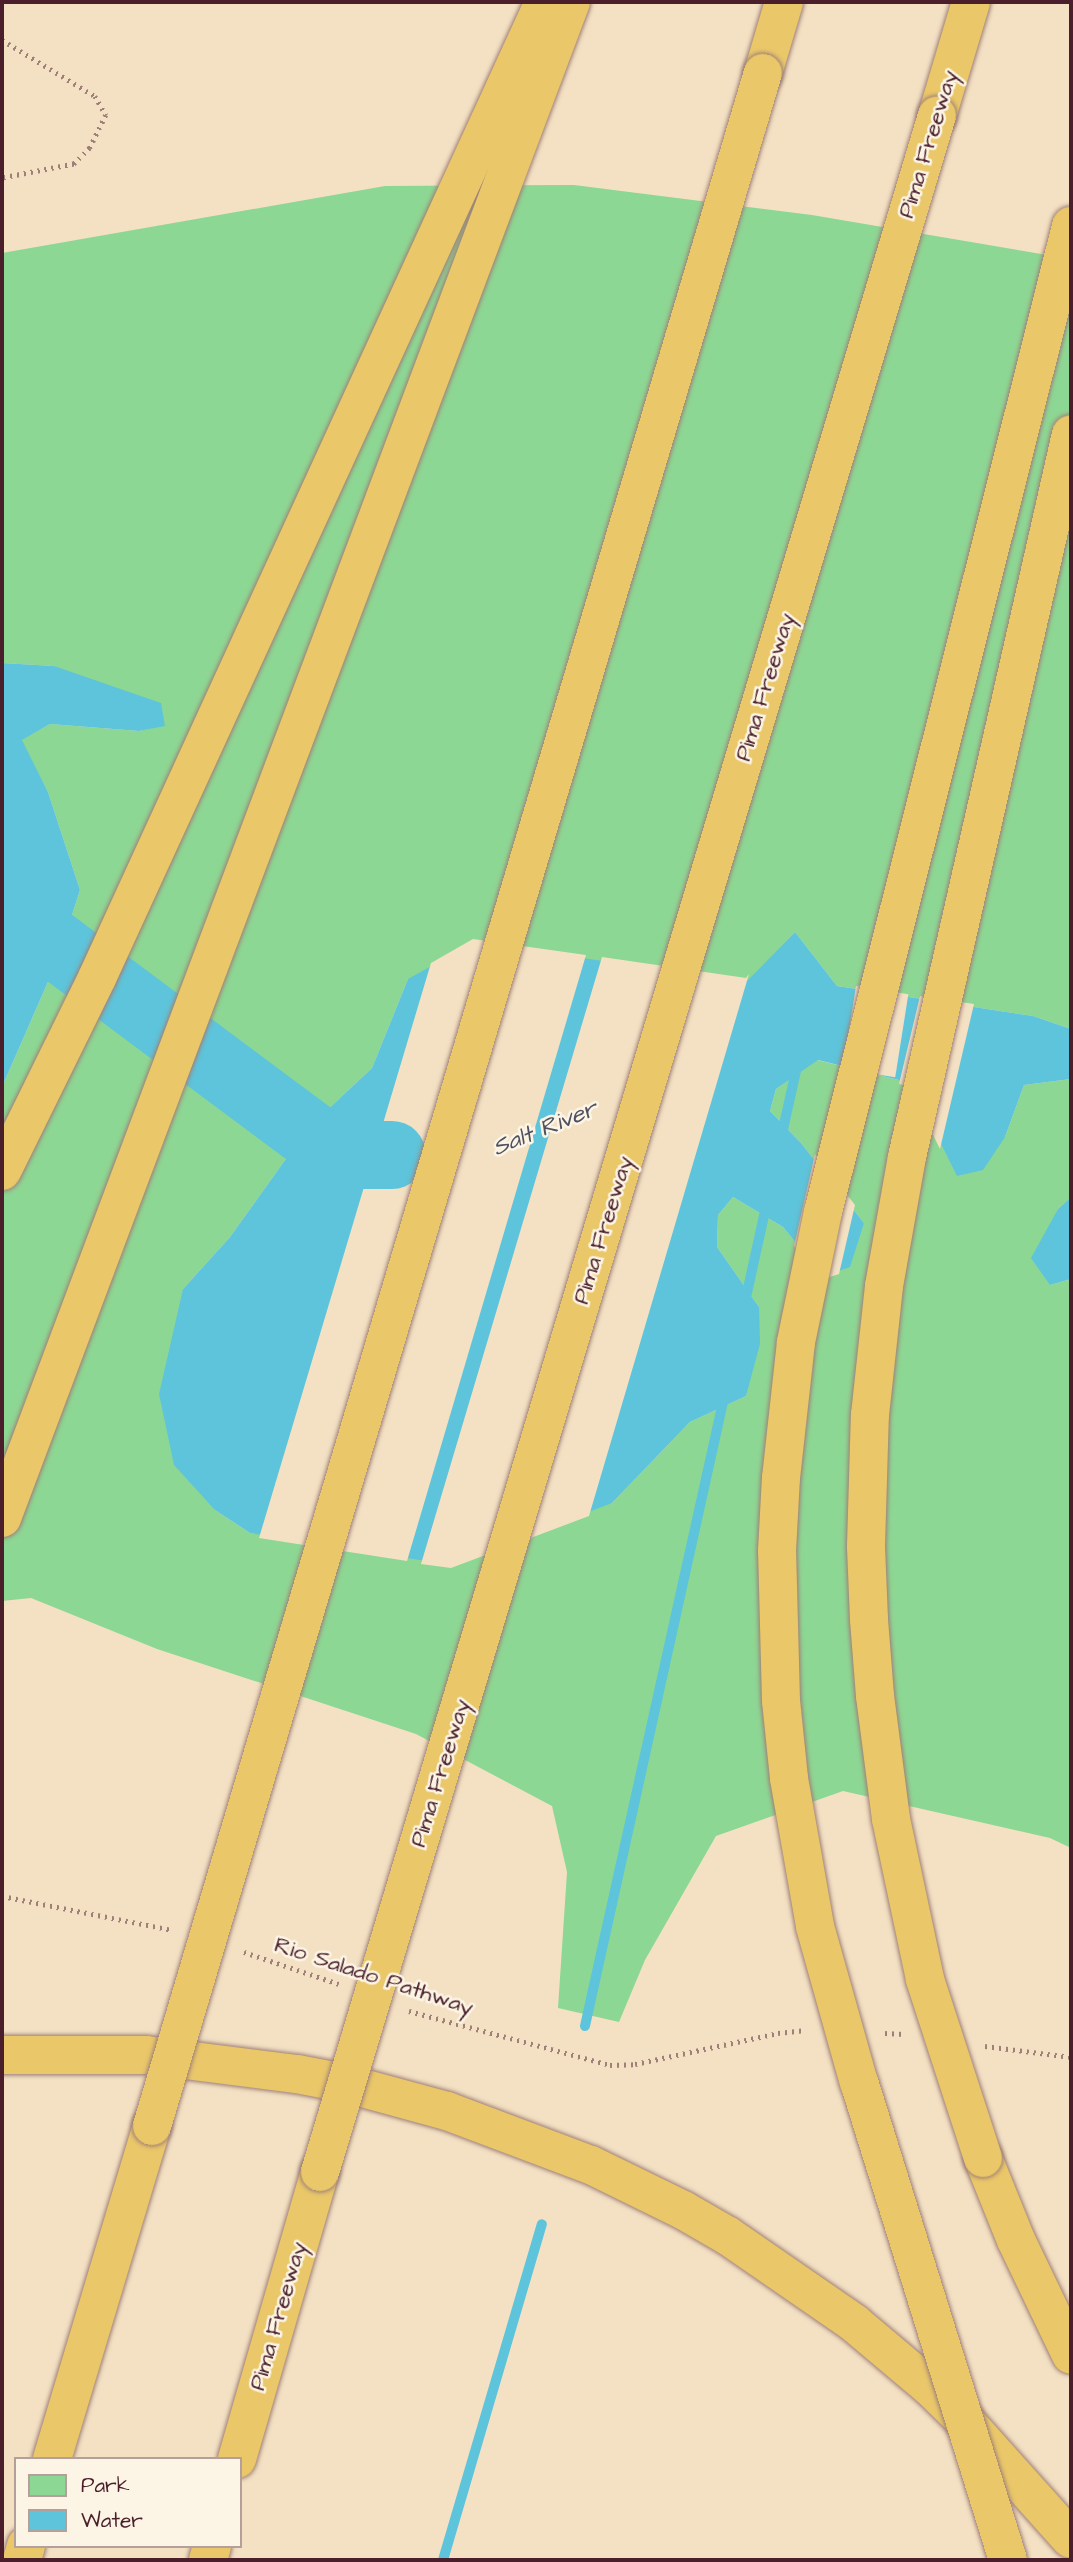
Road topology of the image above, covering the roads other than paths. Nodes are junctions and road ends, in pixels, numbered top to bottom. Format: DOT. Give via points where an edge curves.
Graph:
graph roads {
  1 [pos="544,2"];
  2 [pos="571,2"];
  3 [pos="784,2"];
  4 [pos="971,2"];
  5 [pos="1071,226"];
  6 [pos="1071,433"];
  7 [pos="2,1171"];
  8 [pos="2,1518"];
  9 [pos="2,2055"];
  10 [pos="1071,2355"];
  11 [pos="53,2457"];
  12 [pos="238,2457"];
  13 [pos="1071,2539"];
  14 [pos="1008,2560"];
  1 -- 7 [label="highway" via="97,978"];
  2 -- 8 [label="highway"];
  3 -- 11 [label="highway, bridge"];
  4 -- 12 [label="highway, Pima Freeway, bridge"];
  5 -- 14 [label="highway, bridge" via="823,1212 796,1342 777,1551 780,1675 789,1778 815,1926 859,2083"];
  6 -- 10 [label="highway, bridge" via="907,1157 884,1286 870,1415 866,1546 875,1696 891,1819 925,1979 983,2158"];
  9 -- 13 [label="highway" via="146,2055 321,2078 447,2111 591,2165 728,2236 855,2323 968,2424"];
}
